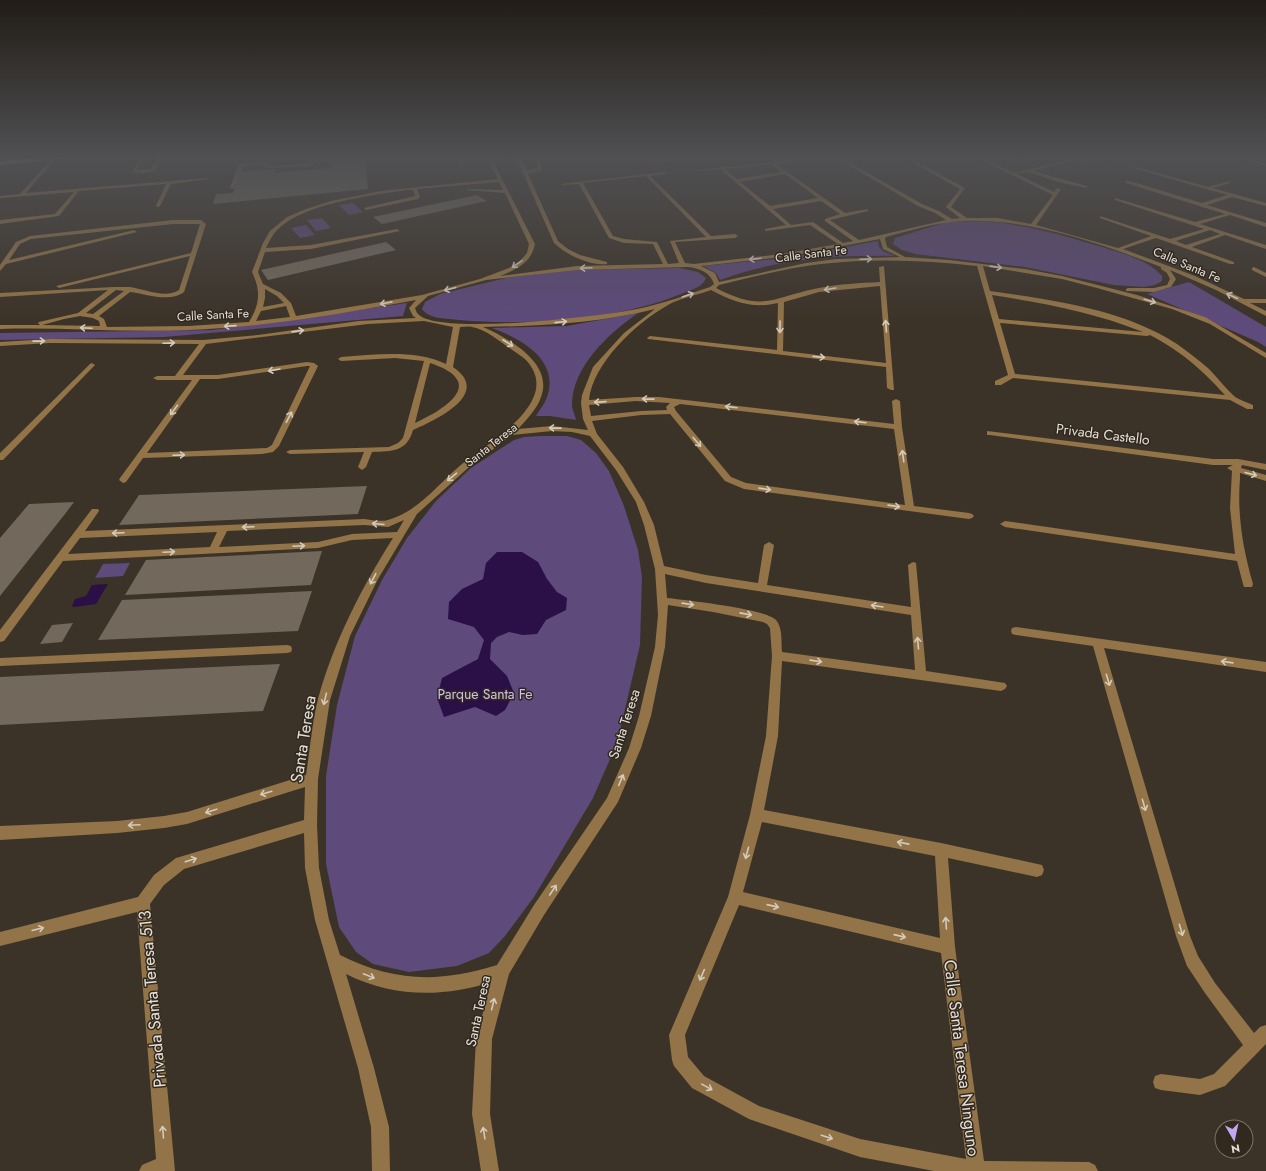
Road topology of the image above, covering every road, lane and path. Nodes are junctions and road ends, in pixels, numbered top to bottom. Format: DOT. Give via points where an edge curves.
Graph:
graph roads {
  1 [pos="60,212"];
  2 [pos="302,212"];
  3 [pos="516,212"];
  4 [pos="543,212"];
  5 [pos="597,212"];
  6 [pos="684,212"];
  7 [pos="773,212"];
  8 [pos="839,212"];
  9 [pos="859,212"];
  10 [pos="936,212"];
  11 [pos="954,212"];
  12 [pos="1042,212"];
  13 [pos="1157,212"];
  14 [pos="1223,212"];
  15 [pos="1230,214"];
  16 [pos="844,215"];
  17 [pos="1102,217"];
  18 [pos="965,219"];
  19 [pos="950,220"];
  20 [pos="0,222"];
  21 [pos="173,222"];
  22 [pos="1196,224"];
  23 [pos="1033,225"];
  24 [pos="1266,225"];
  25 [pos="790,226"];
  26 [pos="1209,229"];
  27 [pos="767,230"];
  28 [pos="397,231"];
  29 [pos="1224,234"];
  30 [pos="885,235"];
  31 [pos="735,236"];
  32 [pos="1157,236"];
  33 [pos="709,237"];
  34 [pos="1171,241"];
  35 [pos="858,242"];
  36 [pos="842,245"];
  37 [pos="1186,247"];
  38 [pos="1266,247"];
  39 [pos="1119,249"];
  40 [pos="264,250"];
  41 [pos="193,254"];
  42 [pos="908,259"];
  43 [pos="5,263"];
  44 [pos="1156,263"];
  45 [pos="1232,263"];
  46 [pos="980,264"];
  47 [pos="666,265"];
  48 [pos="683,265"];
  49 [pos="693,265"];
  50 [pos="620,266"];
  51 [pos="882,267"];
  52 [pos="0,269"];
  53 [pos="1254,270"];
  54 [pos="1266,275"];
  55 [pos="488,279"];
  56 [pos="883,284"];
  57 [pos="262,285"];
  58 [pos="715,285"];
  59 [pos="1106,288"];
  60 [pos="114,289"];
  61 [pos="130,289"];
  62 [pos="36,292"];
  63 [pos="987,292"];
  64 [pos="0,295"];
  65 [pos="424,296"];
  66 [pos="781,300"];
  67 [pos="1244,301"];
  68 [pos="1266,301"];
  69 [pos="668,302"];
  70 [pos="289,304"];
  71 [pos="259,310"];
  72 [pos="80,314"];
  73 [pos="1266,314"];
  74 [pos="96,315"];
  75 [pos="1109,317"];
  76 [pos="294,319"];
  77 [pos="422,320"];
  78 [pos="996,321"];
  79 [pos="251,324"];
  80 [pos="34,325"];
  81 [pos="457,325"];
  82 [pos="474,325"];
  83 [pos="0,327"];
  84 [pos="104,328"];
  85 [pos="1102,331"];
  86 [pos="1155,335"];
  87 [pos="650,338"];
  88 [pos="204,342"];
  89 [pos="0,344"];
  90 [pos="780,353"];
  91 [pos="1266,356"];
  92 [pos="341,359"];
  93 [pos="428,359"];
  94 [pos="92,365"];
  95 [pos="889,365"];
  96 [pos="450,368"];
  97 [pos="1012,376"];
  98 [pos="178,377"];
  99 [pos="157,378"];
  100 [pos="197,378"];
  101 [pos="998,383"];
  102 [pos="891,388"];
  103 [pos="1232,398"];
  104 [pos="681,401"];
  105 [pos="896,401"];
  106 [pos="585,403"];
  107 [pos="1250,406"];
  108 [pos="672,412"];
  109 [pos="587,419"];
  110 [pos="898,427"];
  111 [pos="409,429"];
  112 [pos="510,433"];
  113 [pos="990,433"];
  114 [pos="593,434"];
  115 [pos="369,450"];
  116 [pos="290,452"];
  117 [pos="140,456"];
  118 [pos="0,458"];
  119 [pos="1237,466"];
  120 [pos="362,467"];
  121 [pos="1266,467"];
  122 [pos="1266,478"];
  123 [pos="123,480"];
  124 [pos="910,508"];
  125 [pos="95,511"];
  126 [pos="414,512"];
  127 [pos="969,516"];
  128 [pos="1005,524"];
  129 [pos="223,528"];
  130 [pos="77,535"];
  131 [pos="399,535"];
  132 [pos="769,545"];
  133 [pos="213,550"];
  134 [pos="60,558"];
  135 [pos="1240,558"];
  136 [pos="912,565"];
  137 [pos="660,569"];
  138 [pos="1248,584"];
  139 [pos="762,588"];
  140 [pos="663,601"];
  141 [pos="916,612"];
  142 [pos="1016,631"];
  143 [pos="0,638"];
  144 [pos="1097,643"];
  145 [pos="287,649"];
  146 [pos="778,656"];
  147 [pos="0,662"];
  148 [pos="1266,667"];
  149 [pos="921,675"];
  150 [pos="1001,686"];
  151 [pos="312,779"];
  152 [pos="757,815"];
  153 [pos="310,824"];
  154 [pos="0,833"];
  155 [pos="941,850"];
  156 [pos="1037,870"];
  157 [pos="735,897"];
  158 [pos="144,903"];
  159 [pos="0,939"];
  160 [pos="948,947"];
  161 [pos="334,960"];
  162 [pos="502,972"];
  163 [pos="1266,1033"];
  164 [pos="1254,1046"];
  165 [pos="1161,1082"];
  166 [pos="166,1168"];
  167 [pos="976,1170"];
  168 [pos="148,1171"];
  169 [pos="381,1171"];
  170 [pos="490,1171"];
  171 [pos="1089,1171"];
  1 -- 20 [label="street" via="57,215"];
  2 -- 40 [label="street" via="276,227 268,238"];
  3 -- 55 [label="street, one-way" via="532,244 530,253 509,270"];
  4 -- 50 [label="street" via="556,242 564,250 577,256"];
  5 -- 47 [label="street" via="611,237 624,241 655,243"];
  6 -- 33 [label="street"];
  7 -- 25 [label="street"];
  8 -- 16 [label="street"];
  9 -- 16 [label="street"];
  10 -- 19 [label="street"];
  11 -- 18 [label="street"];
  12 -- 23 [label="street"];
  13 -- 22 [label="street"];
  14 -- 15 [label="street"];
  15 -- 22 [label="street"];
  15 -- 24 [label="street"];
  16 -- 35 [label="street" via="827,220"];
  17 -- 32 [label="street"];
  18 -- 19 [label="street, Calle Santa Fe"];
  18 -- 23 [label="street, Calle Santa Fe" via="1005,220"];
  19 -- 30 [label="street, Calle Santa Fe"];
  21 -- 41 [label="street" via="202,223"];
  21 -- 43 [label="street"];
  21 -- 43 [label="street" via="30,238 20,241"];
  22 -- 26 [label="street"];
  23 -- 39 [label="street, Calle Santa Fe"];
  25 -- 27 [label="street"];
  25 -- 36 [label="street" via="813,224"];
  26 -- 29 [label="street"];
  26 -- 34 [label="street"];
  28 -- 40 [label="street" via="311,247"];
  29 -- 37 [label="street"];
  29 -- 38 [label="street"];
  30 -- 35 [label="street, Calle Santa Fe"];
  30 -- 42 [label="street, Calle Santa Fe" via="882,239 886,248"];
  31 -- 33 [label="street"];
  32 -- 34 [label="street"];
  32 -- 39 [label="street"];
  33 -- 48 [label="street" via="672,242"];
  34 -- 37 [label="street"];
  35 -- 36 [label="street, Calle Santa Fe"];
  36 -- 49 [label="street, Calle Santa Fe, one-way" via="776,257"];
  37 -- 45 [label="street"];
  39 -- 44 [label="street, Calle Santa Fe"];
  40 -- 57 [label="street" via="255,272"];
  41 -- 61 [label="street" via="180,293 170,296"];
  41 -- 62 [label="street"];
  42 -- 46 [label="street, Calle Santa Fe"];
  58 -- 42 [label="street, Calle Santa Fe, one-way" via="764,272 811,264 861,259"];
  43 -- 52 [label="street"];
  44 -- 59 [label="street" via="1169,272 1172,279 1169,286 1133,291"];
  67 -- 44 [label="street, Calle Santa Fe, one-way"];
  46 -- 59 [label="street, Calle Santa Fe, one-way"];
  46 -- 63 [label="street"];
  47 -- 48 [label="street, Calle Santa Fe"];
  47 -- 50 [label="street, Calle Santa Fe"];
  48 -- 49 [label="street, Calle Santa Fe"];
  49 -- 58 [label="street" via="711,272 717,280"];
  50 -- 55 [label="street, one-way" via="554,270"];
  51 -- 56 [label="street"];
  53 -- 54 [label="street"];
  55 -- 65 [label="street, Calle Santa Fe, one-way"];
  56 -- 66 [label="street, one-way" via="818,290"];
  95 -- 56 [label="street, one-way"];
  57 -- 70 [label="street" via="276,292"];
  57 -- 71 [label="street"];
  58 -- 66 [label="street" via="736,302 755,304"];
  69 -- 58 [label="street, Calle Santa Fe, one-way"];
  59 -- 91 [label="street, Calle Santa Fe, one-way" via="1211,322"];
  60 -- 61 [label="street"];
  60 -- 62 [label="street"];
  60 -- 72 [label="street"];
  61 -- 74 [label="street"];
  62 -- 64 [label="street"];
  63 -- 75 [label="street"];
  63 -- 78 [label="street"];
  65 -- 76 [label="street, Calle Santa Fe, one-way"];
  65 -- 77 [label="street" via="412,308 415,316"];
  66 -- 90 [label="street, one-way"];
  67 -- 68 [label="street"];
  67 -- 73 [label="street, Calle Santa Fe"];
  82 -- 69 [label="street, Calle Santa Fe, one-way" via="553,323 596,318 637,311"];
  69 -- 106 [label="street, Santa Teresa" via="626,334 597,367"];
  70 -- 71 [label="street"];
  70 -- 76 [label="street"];
  71 -- 79 [label="street"];
  72 -- 74 [label="street"];
  72 -- 80 [label="street"];
  74 -- 84 [label="street" via="102,320"];
  75 -- 85 [label="street"];
  75 -- 86 [label="street"];
  76 -- 79 [label="street, Calle Santa Fe"];
  77 -- 81 [label="street, Calle Santa Fe"];
  88 -- 77 [label="street, Calle Santa Fe, one-way" via="350,324"];
  78 -- 85 [label="street"];
  78 -- 97 [label="street"];
  79 -- 84 [label="street, Calle Santa Fe, one-way" via="154,329"];
  80 -- 83 [label="street, Calle Santa Fe"];
  84 -- 80 [label="street, Calle Santa Fe, one-way"];
  81 -- 82 [label="street, Calle Santa Fe"];
  81 -- 96 [label="street"];
  82 -- 112 [label="street, Santa Teresa, one-way" via="514,347 528,358 540,381 538,396 528,414"];
  85 -- 86 [label="street"];
  86 -- 103 [label="street" via="1195,361"];
  87 -- 90 [label="street"];
  89 -- 88 [label="street, Calle Santa Fe, one-way" via="35,341"];
  88 -- 98 [label="street"];
  90 -- 95 [label="street, one-way"];
  92 -- 93 [label="street" via="396,356"];
  93 -- 96 [label="street"];
  93 -- 111 [label="street"];
  94 -- 118 [label="street"];
  95 -- 102 [label="street"];
  96 -- 111 [label="street" via="461,379 463,390 460,396 450,406"];
  97 -- 101 [label="street"];
  97 -- 103 [label="street"];
  98 -- 99 [label="street"];
  98 -- 100 [label="street"];
  100 -- 117 [label="street, one-way"];
  117 -- 100 [label="street, one-way" via="270,450 275,446 314,366 307,364"];
  103 -- 107 [label="street"];
  104 -- 106 [label="street, one-way" via="636,399"];
  104 -- 108 [label="street" via="671,405"];
  110 -- 104 [label="street, one-way"];
  105 -- 110 [label="street"];
  106 -- 109 [label="street, Santa Teresa"];
  108 -- 109 [label="street" via="641,412"];
  108 -- 124 [label="street, one-way" via="728,479 735,483"];
  109 -- 114 [label="street, Santa Teresa"];
  124 -- 110 [label="street, one-way"];
  111 -- 115 [label="street" via="407,438 401,445 390,449"];
  114 -- 112 [label="street, one-way" via="554,427"];
  112 -- 126 [label="street, Santa Teresa, one-way" via="465,466"];
  113 -- 119 [label="street, Privada Castello"];
  114 -- 137 [label="street, Santa Teresa" via="620,469 640,502 649,525"];
  115 -- 116 [label="street"];
  115 -- 120 [label="street"];
  117 -- 123 [label="street"];
  119 -- 121 [label="street, Privada Castello"];
  119 -- 122 [label="street, one-way"];
  119 -- 135 [label="street" via="1233,510"];
  124 -- 127 [label="street"];
  125 -- 130 [label="street"];
  126 -- 129 [label="street, Santa Teresa, one-way" via="388,524 364,522"];
  126 -- 131 [label="street, Santa Teresa"];
  128 -- 135 [label="street"];
  129 -- 130 [label="street, Santa Teresa, one-way"];
  129 -- 133 [label="street"];
  130 -- 134 [label="street"];
  133 -- 131 [label="street, one-way" via="318,545 352,537"];
  131 -- 151 [label="street, Santa Teresa, one-way" via="373,578 345,636 324,700"];
  132 -- 139 [label="street"];
  134 -- 133 [label="street, one-way"];
  134 -- 143 [label="street"];
  135 -- 138 [label="street"];
  136 -- 141 [label="street"];
  137 -- 139 [label="street"];
  137 -- 140 [label="street, Santa Teresa"];
  141 -- 139 [label="street, one-way"];
  140 -- 146 [label="street, Calle Santa Teresa Ninguno, one-way" via="765,618 775,627"];
  162 -- 140 [label="street, Santa Teresa, one-way" via="539,910 612,802 635,748 645,716 660,648"];
  149 -- 141 [label="street, one-way"];
  142 -- 144 [label="street"];
  148 -- 144 [label="street, one-way"];
  144 -- 164 [label="street, one-way" via="1192,961"];
  145 -- 147 [label="street"];
  146 -- 149 [label="street, one-way"];
  146 -- 152 [label="street, Calle Santa Teresa Ninguno" via="772,736"];
  149 -- 150 [label="street"];
  151 -- 153 [label="street, Santa Teresa"];
  151 -- 154 [label="street, one-way" via="187,818 158,823"];
  155 -- 152 [label="street, one-way"];
  152 -- 157 [label="street, Calle Santa Teresa Ninguno, one-way"];
  158 -- 153 [label="street, Privada Santa Teresa 513, one-way" via="148,892 158,879 181,863"];
  153 -- 161 [label="street, Santa Teresa" via="312,868 322,920"];
  155 -- 156 [label="street"];
  160 -- 155 [label="street, Calle Santa Teresa Ninguno, one-way"];
  157 -- 160 [label="street, Calle Santa Teresa Ninguno, one-way"];
  157 -- 167 [label="street, Calle Santa Teresa Ninguno, one-way" via="677,1035 680,1060 698,1082 755,1113 860,1148"];
  159 -- 158 [label="street, one-way"];
  166 -- 158 [label="street, Privada Santa Teresa 513, one-way"];
  160 -- 167 [label="street, Calle Santa Teresa Ninguno"];
  161 -- 162 [label="street, one-way" via="380,981 414,986 451,984"];
  161 -- 169 [label="street, Santa Teresa" via="366,1068 380,1127"];
  170 -- 162 [label="street, Santa Teresa, one-way" via="481,1114 484,1039"];
  163 -- 164 [label="street"];
  164 -- 165 [label="street" via="1219,1080 1200,1087"];
  166 -- 168 [label="street, Privada Santa Teresa 513"];
  167 -- 171 [label="street, Calle Santa Teresa Ninguno"];
}
